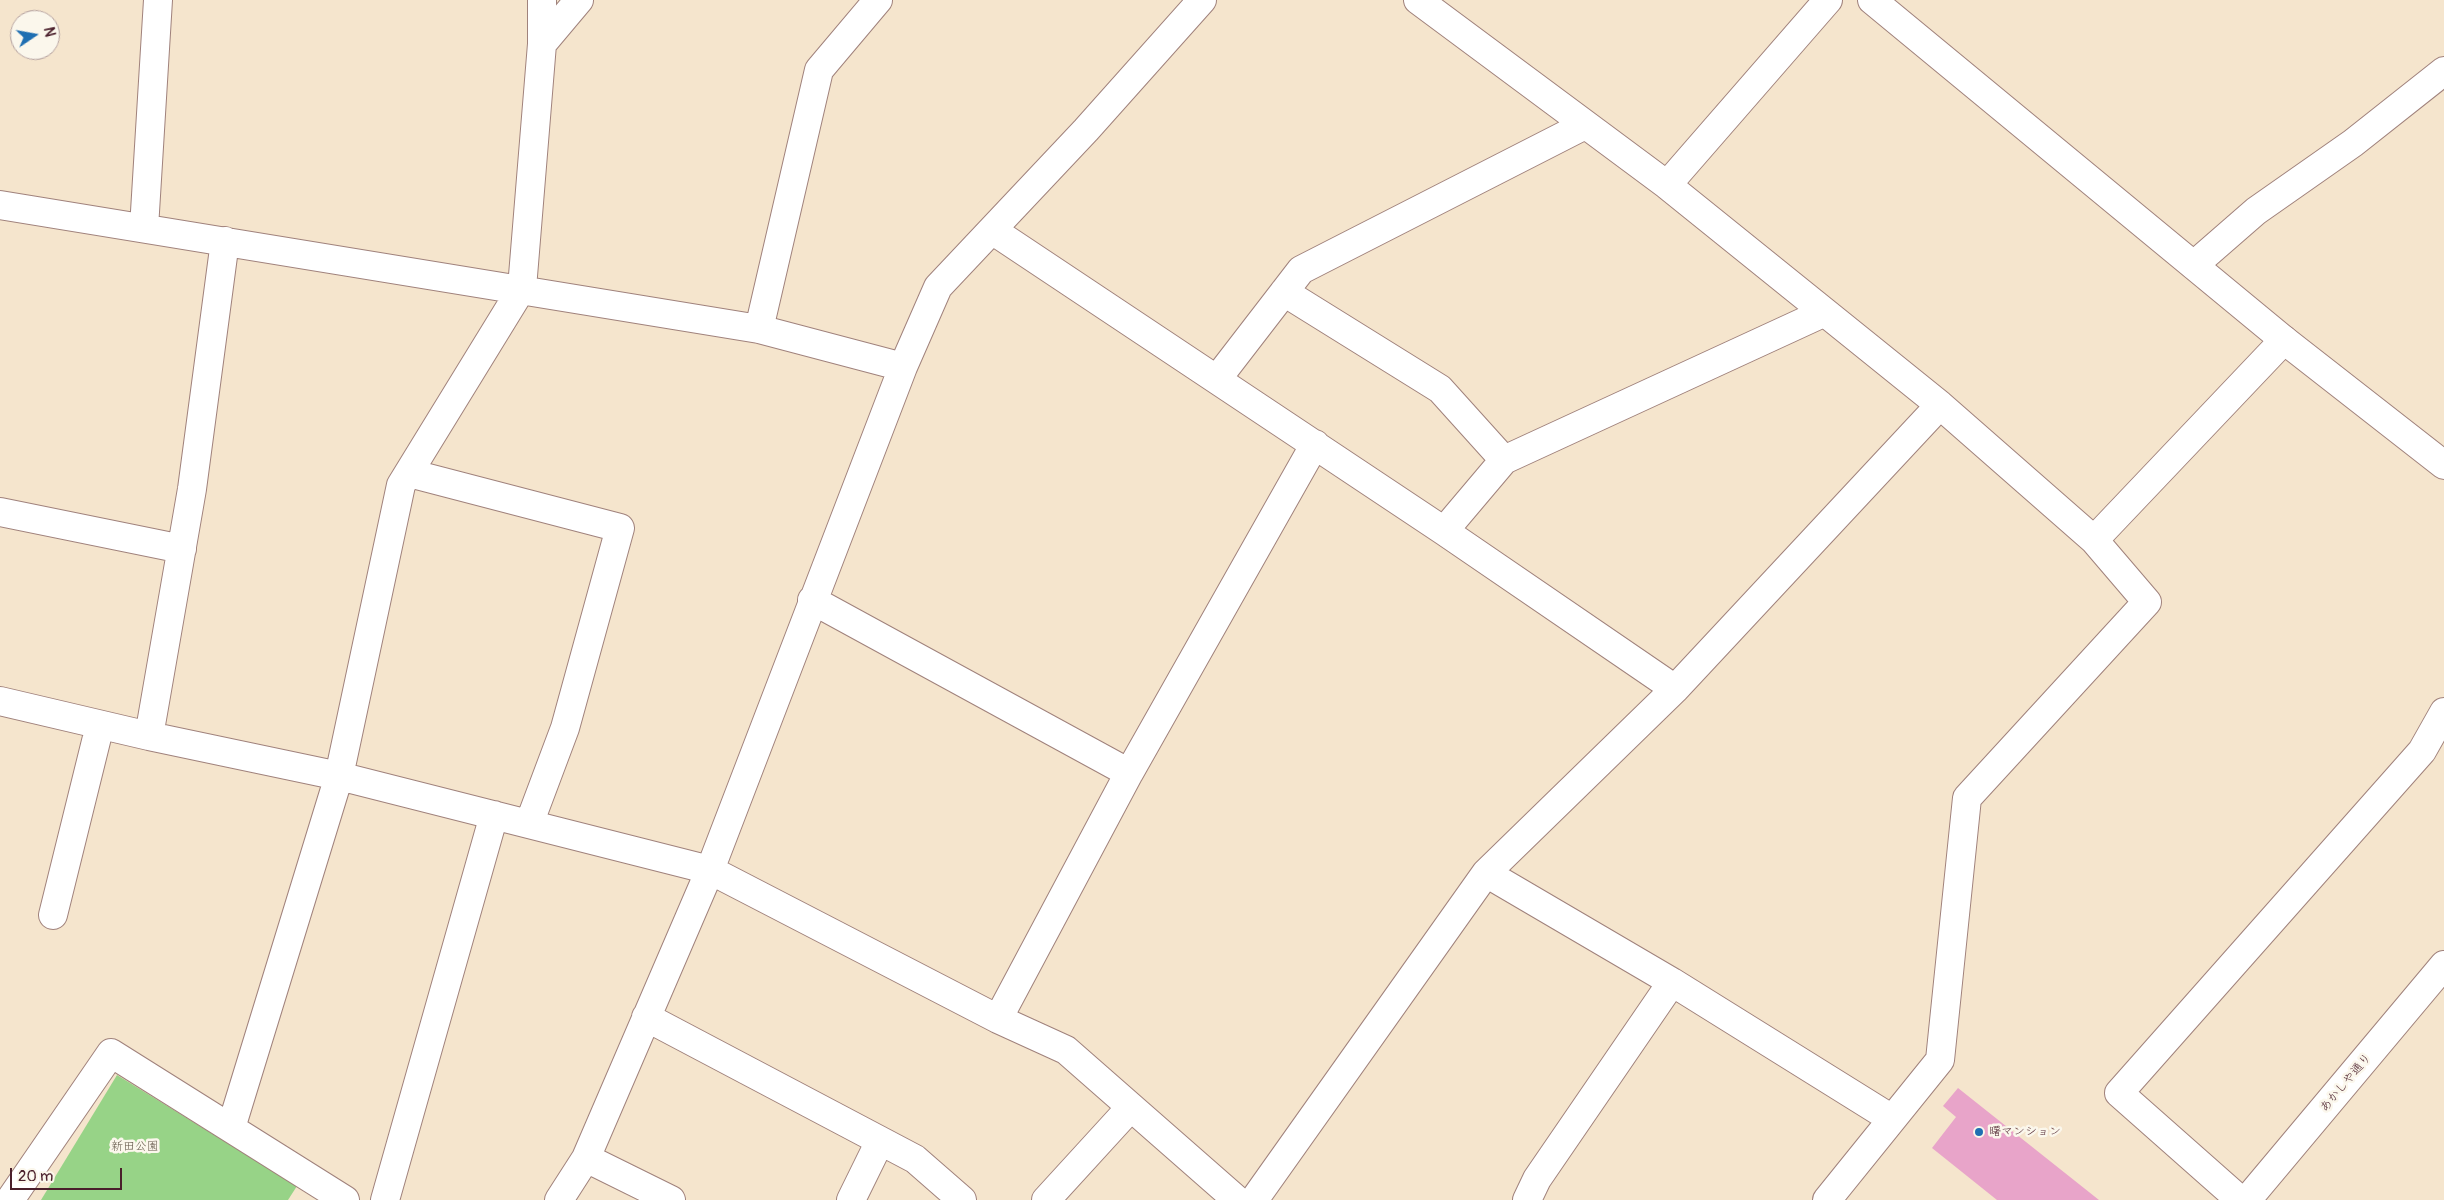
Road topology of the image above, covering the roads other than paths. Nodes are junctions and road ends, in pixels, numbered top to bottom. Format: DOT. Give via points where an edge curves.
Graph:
graph roads {
  1 [pos="158,0"];
  2 [pos="542,0"];
  3 [pos="578,0"];
  4 [pos="878,0"];
  5 [pos="1202,0"];
  6 [pos="1418,0"];
  7 [pos="1828,0"];
  8 [pos="1881,3"];
  9 [pos="542,44"];
  10 [pos="2444,71"];
  11 [pos="1585,125"];
  12 [pos="1667,185"];
  13 [pos="0,204"];
  14 [pos="144,228"];
  15 [pos="992,230"];
  16 [pos="225,241"];
  17 [pos="2194,265"];
  18 [pos="522,288"];
  19 [pos="1284,292"];
  20 [pos="1823,313"];
  21 [pos="758,329"];
  22 [pos="2284,340"];
  23 [pos="903,367"];
  24 [pos="1218,379"];
  25 [pos="1940,406"];
  26 [pos="1314,444"];
  27 [pos="1504,460"];
  28 [pos="2442,461"];
  29 [pos="409,473"];
  30 [pos="0,512"];
  31 [pos="1444,530"];
  32 [pos="2094,540"];
  33 [pos="182,549"];
  34 [pos="812,600"];
  35 [pos="1675,689"];
  36 [pos="0,702"];
  37 [pos="2444,712"];
  38 [pos="100,725"];
  39 [pos="149,736"];
  40 [pos="1129,773"];
  41 [pos="339,776"];
  42 [pos="494,815"];
  43 [pos="529,824"];
  44 [pos="710,870"];
  45 [pos="1486,872"];
  46 [pos="53,915"];
  47 [pos="2444,965"];
  48 [pos="1672,982"];
  49 [pos="646,1017"];
  50 [pos="998,1019"];
  51 [pos="1132,1107"];
  52 [pos="1892,1119"];
  53 [pos="230,1128"];
  54 [pos="880,1141"];
  55 [pos="586,1158"];
  56 [pos="315,1192"];
  57 [pos="10,1200"];
  58 [pos="346,1200"];
  59 [pos="385,1200"];
  60 [pos="559,1200"];
  61 [pos="670,1200"];
  62 [pos="851,1200"];
  63 [pos="962,1200"];
  64 [pos="1046,1200"];
  65 [pos="1237,1200"];
  66 [pos="1254,1200"];
  67 [pos="1527,1200"];
  68 [pos="1827,1200"];
  69 [pos="2240,1200"];
  70 [pos="2247,1200"];
  1 -- 14 [label="street"];
  2 -- 9 [label="street"];
  3 -- 9 [label="street"];
  4 -- 21 [label="street" via="820,70"];
  5 -- 15 [label="street"];
  6 -- 11 [label="street"];
  7 -- 12 [label="street"];
  8 -- 17 [label="street"];
  9 -- 18 [label="street"];
  10 -- 17 [label="street" via="2353,143 2256,211"];
  11 -- 12 [label="street"];
  11 -- 19 [label="street" via="1301,270"];
  12 -- 20 [label="street"];
  13 -- 14 [label="street"];
  14 -- 16 [label="street"];
  15 -- 23 [label="street" via="938,287"];
  15 -- 24 [label="street"];
  16 -- 18 [label="street"];
  16 -- 33 [label="street"];
  17 -- 22 [label="street"];
  18 -- 21 [label="street"];
  18 -- 29 [label="street"];
  19 -- 24 [label="street"];
  19 -- 27 [label="street" via="1440,389"];
  20 -- 25 [label="street"];
  20 -- 27 [label="street"];
  21 -- 23 [label="street"];
  22 -- 28 [label="street"];
  22 -- 32 [label="street"];
  23 -- 34 [label="street"];
  24 -- 26 [label="street"];
  25 -- 32 [label="street"];
  25 -- 35 [label="street"];
  26 -- 31 [label="street"];
  26 -- 40 [label="street"];
  27 -- 31 [label="street"];
  29 -- 41 [label="street" via="401,485"];
  29 -- 43 [label="street" via="620,528 566,728"];
  30 -- 33 [label="street"];
  31 -- 35 [label="street"];
  32 -- 52 [label="street" via="2147,602 1968,798 1940,1060"];
  33 -- 39 [label="street"];
  34 -- 40 [label="street"];
  34 -- 44 [label="street"];
  35 -- 45 [label="street"];
  36 -- 38 [label="street"];
  37 -- 69 [label="street" via="2422,751 2119,1093"];
  38 -- 39 [label="street"];
  38 -- 46 [label="street"];
  39 -- 41 [label="street"];
  40 -- 50 [label="street"];
  41 -- 42 [label="street"];
  41 -- 53 [label="street"];
  42 -- 43 [label="street"];
  42 -- 59 [label="street"];
  43 -- 44 [label="street"];
  44 -- 49 [label="street"];
  44 -- 50 [label="street"];
  45 -- 48 [label="street"];
  45 -- 66 [label="street"];
  47 -- 70 [label="street, あかしや通り"];
  48 -- 52 [label="street"];
  48 -- 67 [label="street" via="1537,1179"];
  49 -- 54 [label="street"];
  49 -- 55 [label="street"];
  50 -- 51 [label="street" via="1066,1050"];
  51 -- 64 [label="street"];
  51 -- 65 [label="street"];
  52 -- 68 [label="street"];
  53 -- 56 [label="street"];
  53 -- 57 [label="street" via="111,1053"];
  54 -- 62 [label="street"];
  54 -- 63 [label="street" via="915,1159"];
  55 -- 60 [label="street"];
  55 -- 61 [label="street"];
  56 -- 58 [label="street"];
}
